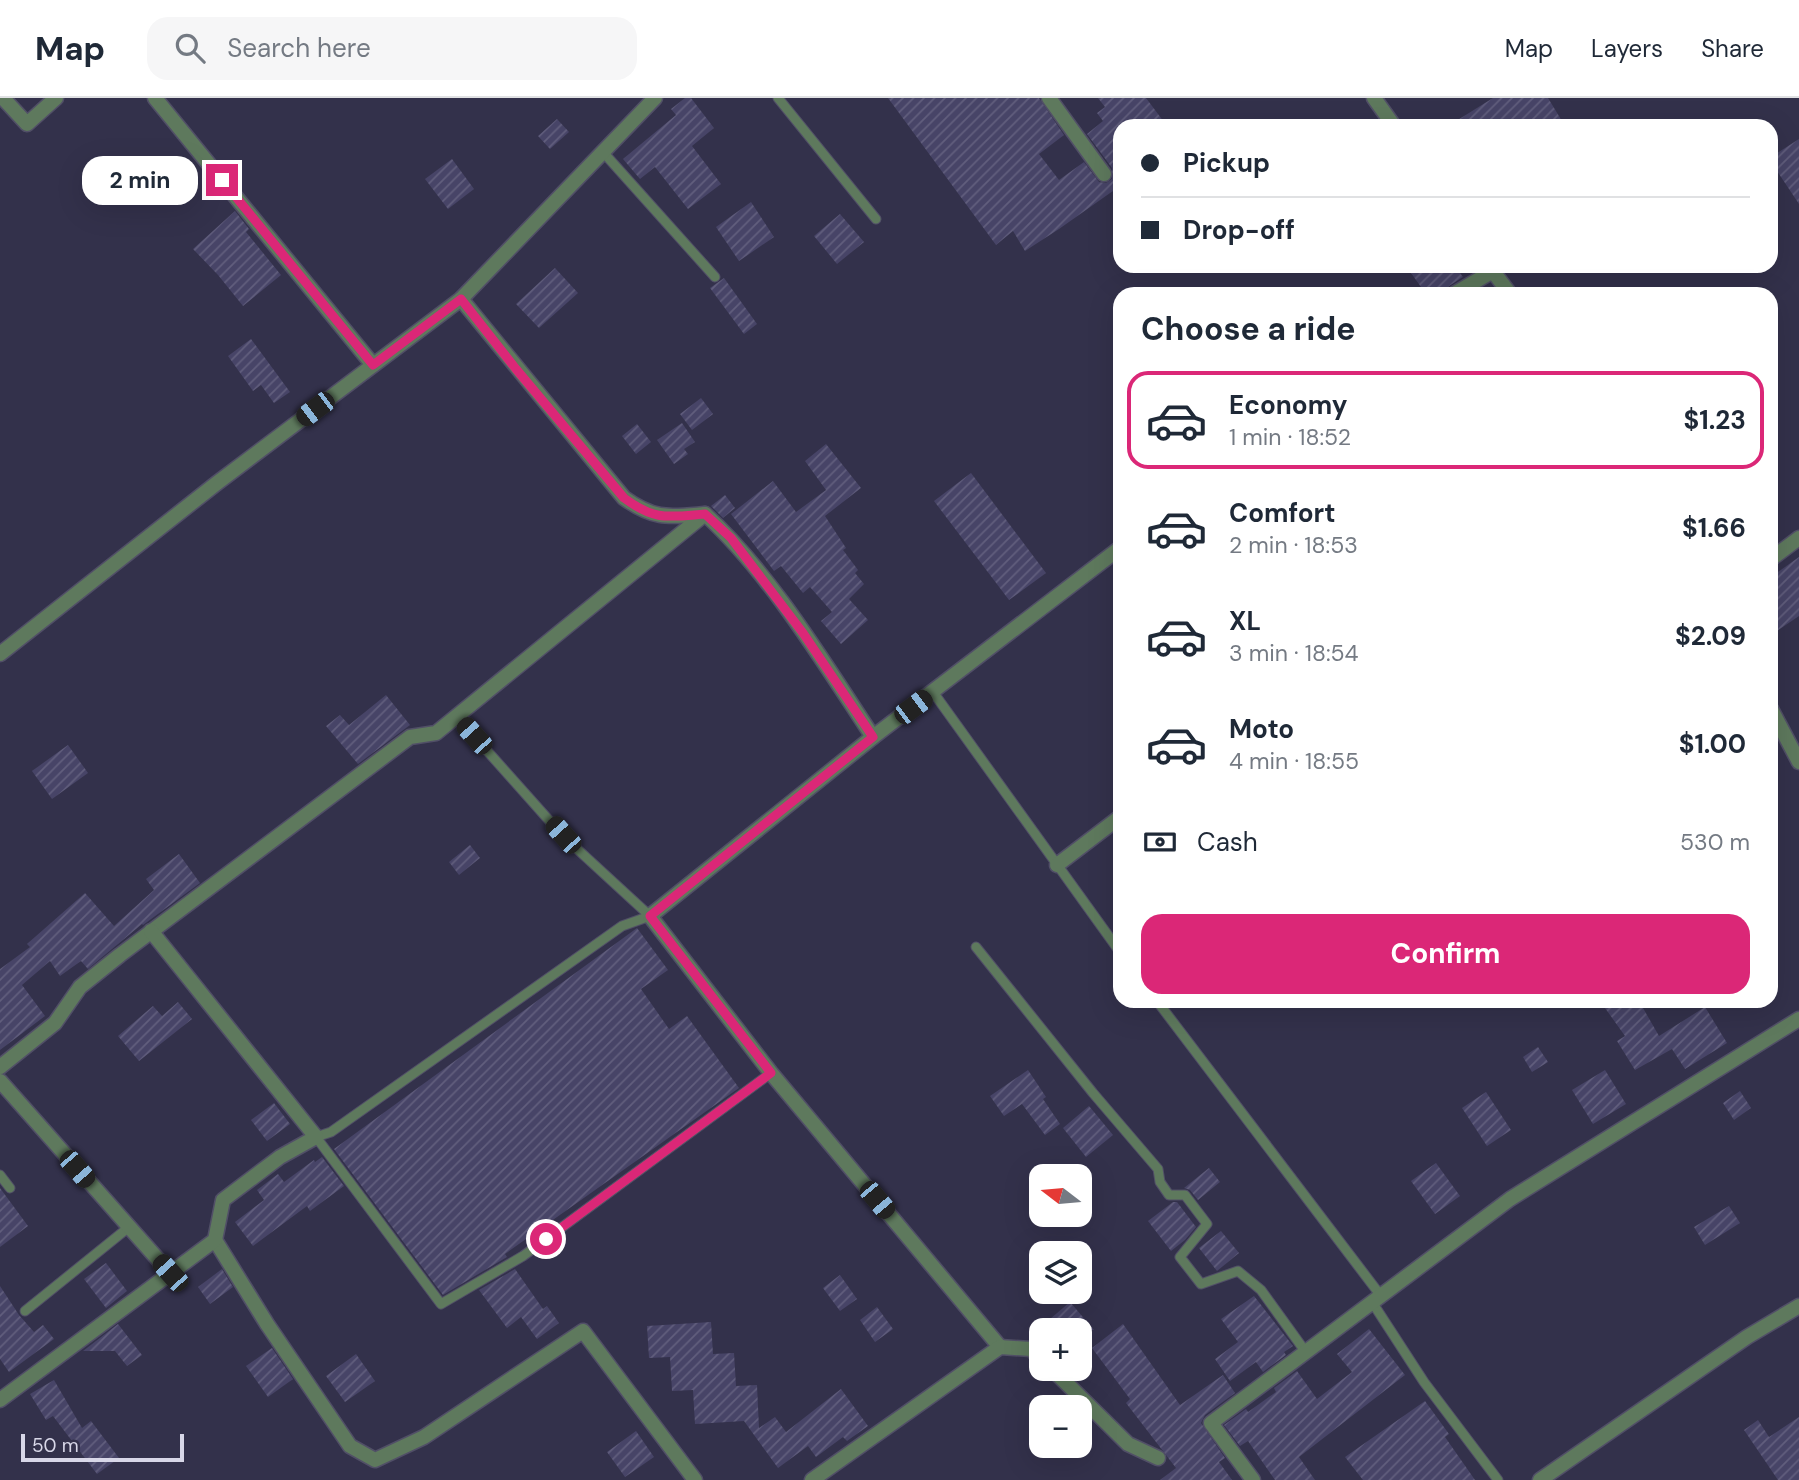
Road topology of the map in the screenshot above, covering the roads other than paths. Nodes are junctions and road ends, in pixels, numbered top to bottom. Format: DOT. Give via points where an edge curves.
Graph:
graph roads {
  1 [pos="3,98"];
  2 [pos="56,98"];
  3 [pos="155,98"];
  4 [pos="655,98"];
  5 [pos="778,98"];
  6 [pos="1049,98"];
  7 [pos="1374,98"];
  8 [pos="1389,119"];
  9 [pos="603,152"];
  10 [pos="1104,174"];
  11 [pos="877,219"];
  12 [pos="1485,273"];
  13 [pos="1494,273"];
  14 [pos="715,277"];
  15 [pos="1464,287"];
  16 [pos="1505,287"];
  17 [pos="461,299"];
  18 [pos="373,365"];
  19 [pos="705,514"];
  20 [pos="1799,538"];
  21 [pos="1113,553"];
  22 [pos="1778,554"];
  23 [pos="0,654"];
  24 [pos="933,692"];
  25 [pos="457,717"];
  26 [pos="1778,722"];
  27 [pos="873,737"];
  28 [pos="1799,762"];
  29 [pos="1113,822"];
  30 [pos="1057,865"];
  31 [pos="650,916"];
  32 [pos="151,931"];
  33 [pos="1113,942"];
  34 [pos="976,947"];
  35 [pos="1162,1008"];
  36 [pos="1799,1019"];
  37 [pos="0,1067"];
  38 [pos="771,1073"];
  39 [pos="0,1081"];
  40 [pos="316,1137"];
  41 [pos="0,1175"];
  42 [pos="10,1188"];
  43 [pos="129,1227"];
  44 [pos="215,1240"];
  45 [pos="170,1273"];
  46 [pos="1376,1299"];
  47 [pos="1799,1306"];
  48 [pos="25,1311"];
  49 [pos="1000,1347"];
  50 [pos="1029,1349"];
  51 [pos="1305,1351"];
  52 [pos="1064,1381"];
  53 [pos="0,1400"];
  54 [pos="1158,1458"];
  55 [pos="695,1480"];
  56 [pos="812,1480"];
  57 [pos="1252,1480"];
  58 [pos="1498,1480"];
  59 [pos="1540,1480"];
  1 -- 2 [label="street" via="27,124"];
  3 -- 18 [label="street"];
  4 -- 9 [label="street"];
  5 -- 11 [label="lane"];
  6 -- 10 [label="street"];
  7 -- 8 [label="street"];
  9 -- 14 [label="lane"];
  9 -- 17 [label="street"];
  12 -- 15 [label="street"];
  13 -- 16 [label="street"];
  17 -- 18 [label="street"];
  17 -- 19 [label="street" via="624,498 644,512 670,517"];
  18 -- 23 [label="street"];
  19 -- 25 [label="street"];
  19 -- 27 [label="street" via="731,538 803,633"];
  20 -- 22 [label="street"];
  21 -- 24 [label="street"];
  24 -- 27 [label="street"];
  24 -- 30 [label="lane"];
  25 -- 31 [label="lane" via="563,835"];
  25 -- 32 [label="street" via="436,733 410,737"];
  26 -- 28 [label="street"];
  27 -- 31 [label="street"];
  29 -- 30 [label="street"];
  30 -- 33 [label="lane"];
  31 -- 38 [label="street"];
  31 -- 40 [label="lane" via="622,926 331,1132"];
  32 -- 37 [label="street" via="80,987 55,1023"];
  32 -- 40 [label="street"];
  34 -- 51 [label="lane" via="1158,1169 1169,1195 1185,1195 1208,1224 1180,1257 1200,1284 1238,1270 1261,1290"];
  35 -- 46 [label="lane"];
  36 -- 46 [label="street" via="1510,1199"];
  38 -- 40 [label="lane" via="523,1256 441,1304"];
  38 -- 49 [label="street"];
  39 -- 43 [label="street"];
  40 -- 44 [label="street" via="280,1157 223,1200"];
  41 -- 42 [label="lane"];
  43 -- 45 [label="street"];
  43 -- 48 [label="lane"];
  44 -- 45 [label="street"];
  44 -- 55 [label="street" via="350,1446 375,1460 424,1437 583,1331"];
  45 -- 53 [label="street"];
  46 -- 51 [label="street"];
  46 -- 58 [label="lane" via="1424,1382"];
  47 -- 59 [label="street"];
  49 -- 50 [label="street"];
  49 -- 56 [label="street"];
  51 -- 57 [label="street" via="1211,1423"];
  52 -- 54 [label="street" via="1128,1444"];
}
